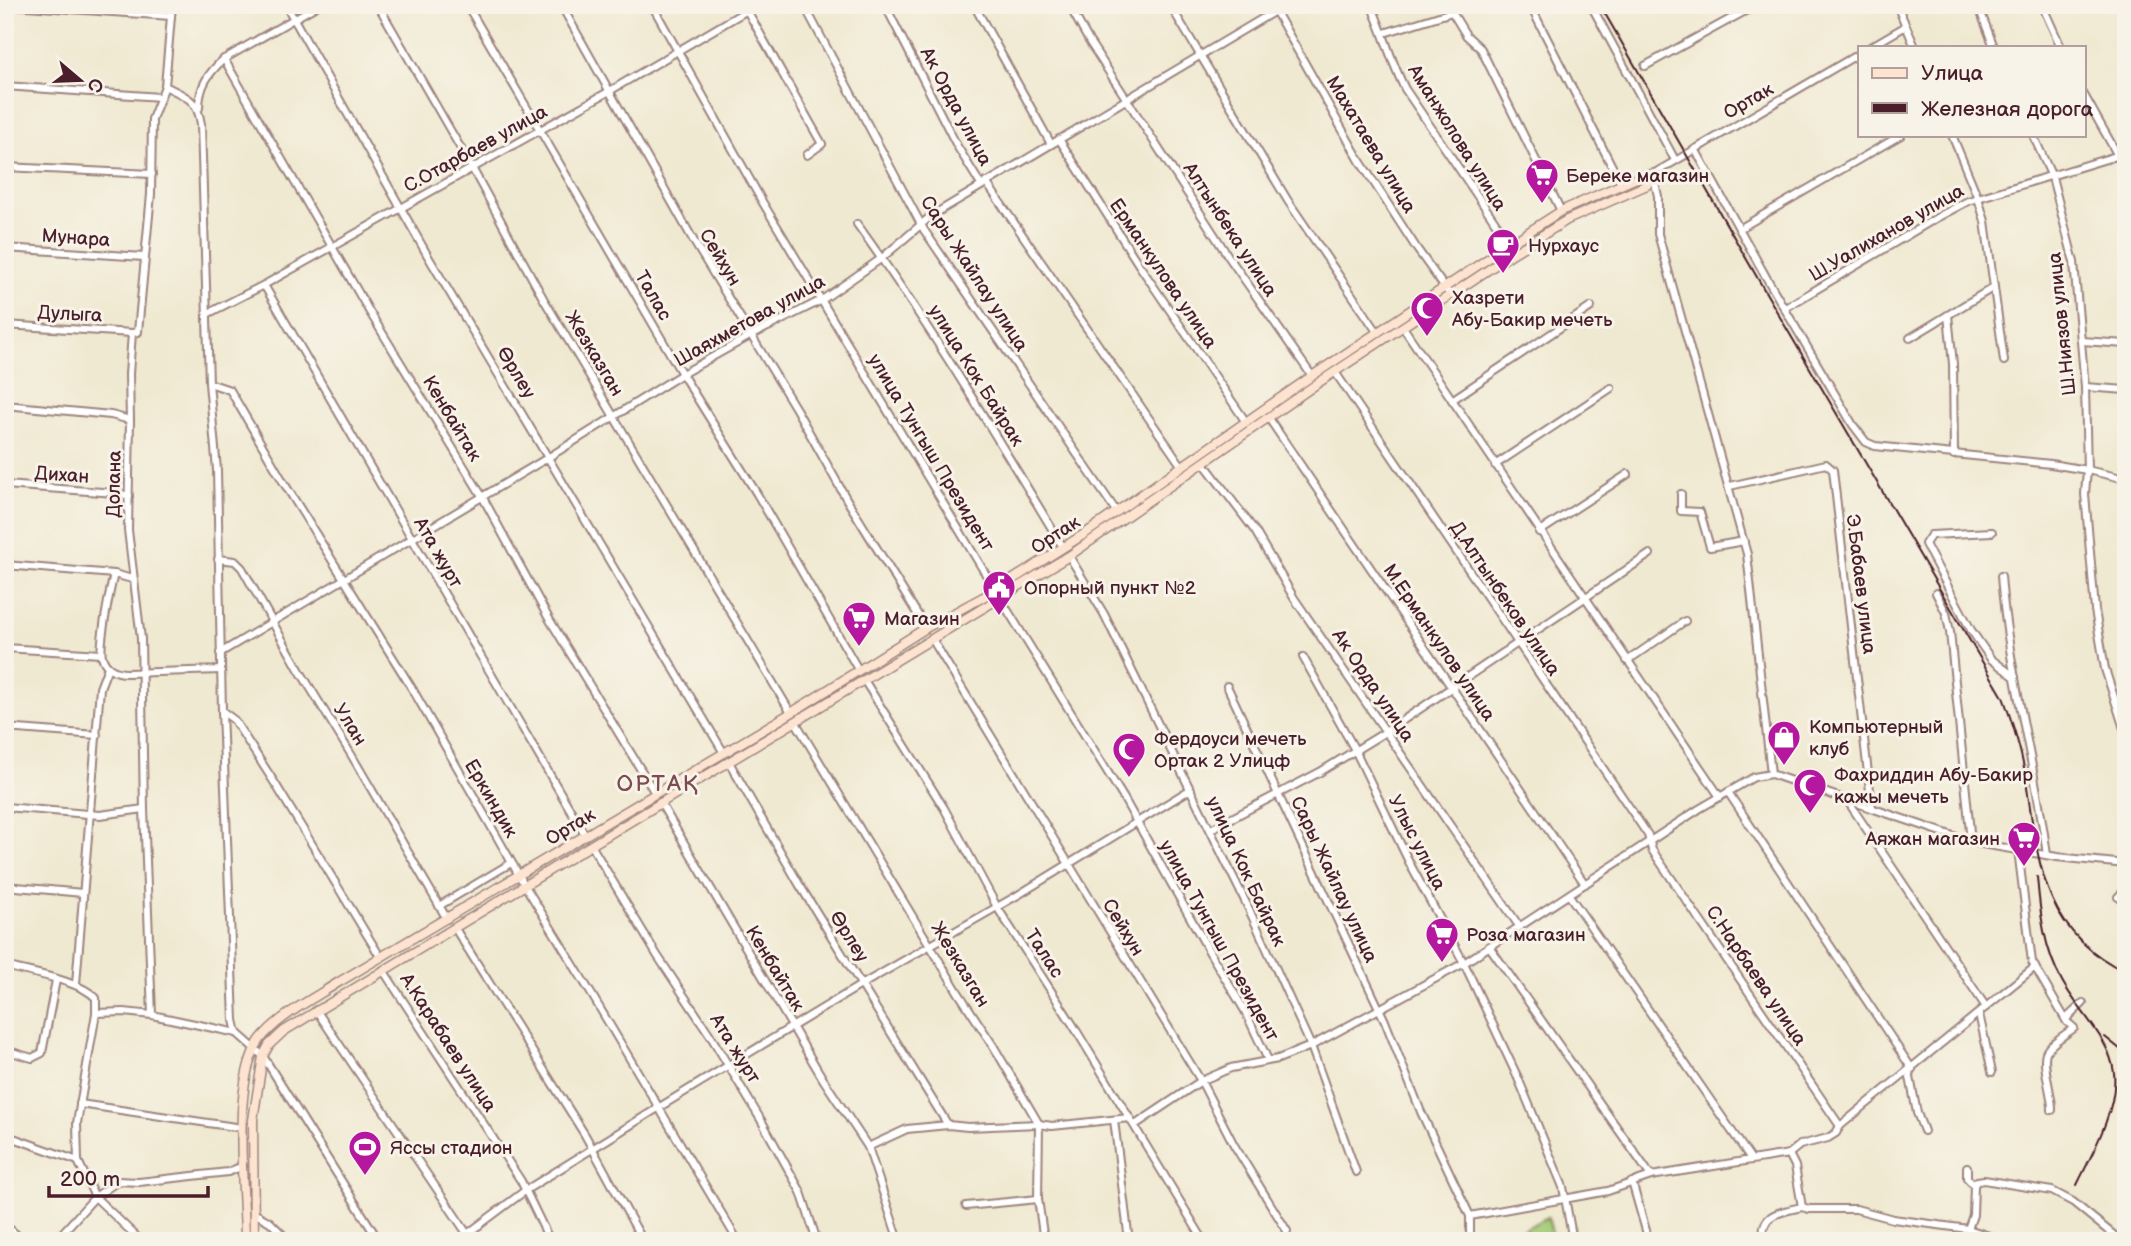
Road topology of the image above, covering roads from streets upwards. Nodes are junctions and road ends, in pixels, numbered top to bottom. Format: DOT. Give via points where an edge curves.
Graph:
graph roads {
  1 [pos="12,5"];
  2 [pos="172,5"];
  3 [pos="286,5"];
  4 [pos="318,5"];
  5 [pos="378,5"];
  6 [pos="467,5"];
  7 [pos="561,5"];
  8 [pos="652,5"];
  9 [pos="757,5"];
  10 [pos="804,5"];
  11 [pos="885,5"];
  12 [pos="974,5"];
  13 [pos="1069,5"];
  14 [pos="1170,5"];
  15 [pos="1285,5"];
  16 [pos="1371,5"];
  17 [pos="1530,5"];
  18 [pos="1591,5"];
  19 [pos="1756,5"];
  20 [pos="1897,5"];
  21 [pos="1978,5"];
  22 [pos="2042,5"];
  23 [pos="746,8"];
  24 [pos="1274,8"];
  25 [pos="171,16"];
  26 [pos="295,19"];
  27 [pos="1906,26"];
  28 [pos="1384,33"];
  29 [pos="1872,46"];
  30 [pos="1915,46"];
  31 [pos="1994,46"];
  32 [pos="2061,46"];
  33 [pos="679,50"];
  34 [pos="1858,54"];
  35 [pos="1200,56"];
  36 [pos="224,60"];
  37 [pos="1645,66"];
  38 [pos="5,86"];
  39 [pos="165,86"];
  40 [pos="608,92"];
  41 [pos="160,97"];
  42 [pos="1126,98"];
  43 [pos="2086,99"];
  44 [pos="199,109"];
  45 [pos="541,129"];
  46 [pos="1898,136"];
  47 [pos="1952,136"];
  48 [pos="2033,136"];
  49 [pos="1059,139"];
  50 [pos="1051,144"];
  51 [pos="1695,149"];
  52 [pos="2126,153"];
  53 [pos="807,155"];
  54 [pos="2118,156"];
  55 [pos="1675,160"];
  56 [pos="5,167"];
  57 [pos="472,168"];
  58 [pos="2126,170"];
  59 [pos="152,174"];
  60 [pos="1653,174"];
  61 [pos="2052,177"];
  62 [pos="984,184"];
  63 [pos="1621,184"];
  64 [pos="1979,198"];
  65 [pos="401,208"];
  66 [pos="1561,211"];
  67 [pos="922,222"];
  68 [pos="857,224"];
  69 [pos="1739,229"];
  70 [pos="1510,244"];
  71 [pos="332,247"];
  72 [pos="5,248"];
  73 [pos="144,257"];
  74 [pos="882,258"];
  75 [pos="264,285"];
  76 [pos="1994,286"];
  77 [pos="1444,287"];
  78 [pos="1450,295"];
  79 [pos="822,300"];
  80 [pos="1591,307"];
  81 [pos="1785,308"];
  82 [pos="207,314"];
  83 [pos="1948,315"];
  84 [pos="5,325"];
  85 [pos="1402,327"];
  86 [pos="132,333"];
  87 [pos="1378,333"];
  88 [pos="750,336"];
  89 [pos="1910,338"];
  90 [pos="2082,341"];
  91 [pos="2126,344"];
  92 [pos="2004,361"];
  93 [pos="1335,372"];
  94 [pos="682,374"];
  95 [pos="1312,376"];
  96 [pos="209,383"];
  97 [pos="2085,387"];
  98 [pos="1611,388"];
  99 [pos="2126,390"];
  100 [pos="1452,401"];
  101 [pos="5,405"];
  102 [pos="615,417"];
  103 [pos="1268,417"];
  104 [pos="130,420"];
  105 [pos="1246,422"];
  106 [pos="1954,455"];
  107 [pos="549,457"];
  108 [pos="1203,463"];
  109 [pos="1495,465"];
  110 [pos="1181,466"];
  111 [pos="2087,470"];
  112 [pos="1628,474"];
  113 [pos="2126,479"];
  114 [pos="5,485"];
  115 [pos="1730,486"];
  116 [pos="1681,494"];
  117 [pos="129,496"];
  118 [pos="482,496"];
  119 [pos="1116,512"];
  120 [pos="1539,532"];
  121 [pos="1992,533"];
  122 [pos="412,537"];
  123 [pos="1744,541"];
  124 [pos="1063,547"];
  125 [pos="1650,554"];
  126 [pos="1069,556"];
  127 [pos="218,559"];
  128 [pos="5,565"];
  129 [pos="114,575"];
  130 [pos="2001,576"];
  131 [pos="132,579"];
  132 [pos="344,579"];
  133 [pos="1936,593"];
  134 [pos="998,594"];
  135 [pos="1584,599"];
  136 [pos="1685,621"];
  137 [pos="273,622"];
  138 [pos="926,628"];
  139 [pos="932,639"];
  140 [pos="1518,642"];
  141 [pos="5,648"];
  142 [pos="220,653"];
  143 [pos="101,654"];
  144 [pos="1303,657"];
  145 [pos="1628,661"];
  146 [pos="108,667"];
  147 [pos="221,670"];
  148 [pos="859,671"];
  149 [pos="141,673"];
  150 [pos="2015,677"];
  151 [pos="864,680"];
  152 [pos="1227,685"];
  153 [pos="1451,687"];
  154 [pos="222,712"];
  155 [pos="793,717"];
  156 [pos="5,728"];
  157 [pos="1387,732"];
  158 [pos="97,735"];
  159 [pos="2126,736"];
  160 [pos="1355,750"];
  161 [pos="724,753"];
  162 [pos="729,762"];
  163 [pos="1771,774"];
  164 [pos="1191,789"];
  165 [pos="1728,792"];
  166 [pos="655,793"];
  167 [pos="1279,794"];
  168 [pos="1720,797"];
  169 [pos="1847,800"];
  170 [pos="660,802"];
  171 [pos="5,807"];
  172 [pos="1872,808"];
  173 [pos="144,809"];
  174 [pos="91,812"];
  175 [pos="1136,823"];
  176 [pos="1211,829"];
  177 [pos="585,835"];
  178 [pos="1651,842"];
  179 [pos="1971,842"];
  180 [pos="591,845"];
  181 [pos="2018,850"];
  182 [pos="2048,855"];
  183 [pos="511,863"];
  184 [pos="2126,864"];
  185 [pos="1068,865"];
  186 [pos="519,876"];
  187 [pos="524,884"];
  188 [pos="1585,884"];
  189 [pos="5,886"];
  190 [pos="2126,889"];
  191 [pos="83,893"];
  192 [pos="1569,895"];
  193 [pos="2118,897"];
  194 [pos="439,906"];
  195 [pos="997,907"];
  196 [pos="447,919"];
  197 [pos="1520,926"];
  198 [pos="454,928"];
  199 [pos="931,945"];
  200 [pos="1489,946"];
  201 [pos="381,958"];
  202 [pos="1464,963"];
  203 [pos="5,966"];
  204 [pos="2035,967"];
  205 [pos="383,970"];
  206 [pos="56,980"];
  207 [pos="76,984"];
  208 [pos="861,985"];
  209 [pos="2082,1003"];
  210 [pos="1986,1007"];
  211 [pos="1380,1009"];
  212 [pos="316,1010"];
  213 [pos="96,1013"];
  214 [pos="1979,1014"];
  215 [pos="152,1016"];
  216 [pos="2066,1019"];
  217 [pos="793,1028"];
  218 [pos="237,1033"];
  219 [pos="255,1046"];
  220 [pos="1311,1046"];
  221 [pos="5,1050"];
  222 [pos="263,1056"];
  223 [pos="1268,1060"];
  224 [pos="728,1065"];
  225 [pos="1910,1070"];
  226 [pos="1992,1072"];
  227 [pos="1200,1081"];
  228 [pos="80,1104"];
  229 [pos="657,1108"];
  230 [pos="2052,1110"];
  231 [pos="1114,1120"];
  232 [pos="1132,1122"];
  233 [pos="1039,1124"];
  234 [pos="948,1125"];
  235 [pos="1840,1126"];
  236 [pos="242,1128"];
  237 [pos="1924,1131"];
  238 [pos="5,1135"];
  239 [pos="868,1147"];
  240 [pos="592,1148"];
  241 [pos="1789,1154"];
  242 [pos="1751,1159"];
  243 [pos="78,1161"];
  244 [pos="243,1165"];
  245 [pos="1967,1167"];
  246 [pos="1356,1172"];
  247 [pos="1651,1175"];
  248 [pos="1632,1182"];
  249 [pos="1974,1185"];
  250 [pos="526,1190"];
  251 [pos="95,1197"];
  252 [pos="1038,1199"];
  253 [pos="1567,1199"];
  254 [pos="966,1206"];
  255 [pos="1801,1207"];
  256 [pos="254,1213"];
  257 [pos="1469,1216"];
  258 [pos="5,1225"];
  259 [pos="1968,1228"];
  260 [pos="1287,1231"];
  261 [pos="468,1234"];
  262 [pos="24,1241"];
  263 [pos="55,1241"];
  264 [pos="141,1241"];
  265 [pos="245,1241"];
  266 [pos="254,1241"];
  267 [pos="289,1241"];
  268 [pos="380,1241"];
  269 [pos="458,1241"];
  270 [pos="472,1241"];
  271 [pos="550,1241"];
  272 [pos="643,1241"];
  273 [pos="738,1241"];
  274 [pos="817,1241"];
  275 [pos="899,1241"];
  276 [pos="1044,1241"];
  277 [pos="1129,1241"];
  278 [pos="1204,1241"];
  279 [pos="1470,1241"];
  280 [pos="1573,1241"];
  281 [pos="1649,1241"];
  282 [pos="1764,1241"];
  283 [pos="2004,1241"];
  284 [pos="2124,1241"];
  1 -- 25 [label="street"];
  2 -- 25 [label="street"];
  3 -- 26 [label="street, Өрлеу"];
  4 -- 26 [label="street"];
  5 -- 57 [label="street, Жезказган"];
  6 -- 45 [label="street, Талас"];
  7 -- 40 [label="street, Сейхун"];
  8 -- 33 [label="street, улица Тунгыш Президент"];
  9 -- 23 [label="street, С.Отарбаев улица"];
  10 -- 67 [label="street, Сары Жайлау улица"];
  11 -- 62 [label="street, Ак Орда улица" via="957,146"];
  12 -- 50 [label="street"];
  13 -- 42 [label="street, Алтынбека улица"];
  14 -- 35 [label="street"];
  15 -- 24 [label="street, Шаяхметова улица"];
  16 -- 28 [label="street, Аманжолова улица"];
  17 -- 63 [label="street"];
  18 -- 55 [label="street"];
  19 -- 37 [label="street"];
  20 -- 27 [label="street"];
  21 -- 31 [label="street"];
  22 -- 32 [label="street"];
  23 -- 33 [label="street, С.Отарбаев улица"];
  23 -- 53 [label="street" via="821,145"];
  24 -- 35 [label="street, Шаяхметова улица"];
  24 -- 77 [label="street, Махатаева улица" via="1366,171"];
  25 -- 39 [label="street"];
  26 -- 36 [label="street"];
  26 -- 65 [label="street, Өрлеу"];
  27 -- 29 [label="street"];
  27 -- 30 [label="street"];
  28 -- 66 [label="street" via="1452,12 1481,49"];
  28 -- 70 [label="street, Аманжолова улица" via="1405,89"];
  33 -- 40 [label="street, С.Отарбаев улица"];
  33 -- 79 [label="street, улица Тунгыш Президент"];
  34 -- 51 [label="street, Ортак"];
  35 -- 42 [label="street, Шаяхметова улица"];
  35 -- 87 [label="street" via="1288,201"];
  36 -- 44 [label="street" via="206,78"];
  36 -- 71 [label="street, Кенбайтак"];
  38 -- 41 [label="street"];
  39 -- 41 [label="street"];
  39 -- 44 [label="street"];
  40 -- 45 [label="street, С.Отарбаев улица"];
  40 -- 88 [label="street, Сейхун"];
  41 -- 59 [label="street" via="152,119"];
  42 -- 49 [label="street, Шаяхметова улица"];
  42 -- 95 [label="street, Алтынбека улица"];
  43 -- 54 [label="street"];
  44 -- 82 [label="street"];
  45 -- 57 [label="street, С.Отарбаев улица"];
  45 -- 94 [label="street, Талас"];
  46 -- 69 [label="street"];
  47 -- 64 [label="street"];
  48 -- 61 [label="street, Ш.Ниязов улица"];
  49 -- 50 [label="street, Шаяхметова улица"];
  49 -- 105 [label="street, Ерманкулова улица"];
  50 -- 62 [label="street, Шаяхметова улица"];
  51 -- 55 [label="street, Ортак"];
  51 -- 69 [label="street"];
  52 -- 54 [label="street, Ш.Уалиханов улица"];
  54 -- 58 [label="street"];
  54 -- 61 [label="street, Ш.Уалиханов улица"];
  55 -- 60 [label="street, Ортак"];
  56 -- 59 [label="street"];
  57 -- 65 [label="street, С.Отарбаев улица"];
  57 -- 102 [label="street, Жезказган"];
  59 -- 73 [label="street"];
  60 -- 63 [label="street, Ортак"];
  60 -- 78 [label="street, Ортак" via="1647,184 1567,220"];
  60 -- 115 [label="street" via="1658,234"];
  61 -- 64 [label="street, Ш.Уалиханов улица"];
  61 -- 90 [label="street, Ш.Ниязов улица" via="2074,262"];
  62 -- 67 [label="street, Шаяхметова улица"];
  62 -- 110 [label="street, Ак Орда улица"];
  63 -- 66 [label="street, Ортак"];
  64 -- 76 [label="street"];
  64 -- 81 [label="street, Ш.Уалиханов улица" via="1938,217"];
  65 -- 71 [label="street, С.Отарбаев улица"];
  65 -- 107 [label="street, Өрлеу"];
  66 -- 70 [label="street, Ортак"];
  67 -- 74 [label="street, Шаяхметова улица"];
  67 -- 119 [label="street, Сары Жайлау улица"];
  68 -- 74 [label="street, улица Кок Байрак"];
  69 -- 81 [label="street"];
  70 -- 77 [label="street, Ортак"];
  71 -- 75 [label="street, С.Отарбаев улица"];
  71 -- 118 [label="street, Кенбайтак"];
  72 -- 73 [label="street, Мунара"];
  73 -- 86 [label="street, Долана" via="138,331"];
  74 -- 79 [label="street, Шаяхметова улица"];
  74 -- 124 [label="street, улица Кок Байрак" via="994,430"];
  75 -- 82 [label="street, С.Отарбаев улица"];
  75 -- 122 [label="street, Ата журт"];
  76 -- 83 [label="street"];
  76 -- 92 [label="street"];
  77 -- 78 [label="street, Махатаева улица"];
  77 -- 87 [label="street, Ортак"];
  78 -- 85 [label="street, Ортак"];
  79 -- 88 [label="street, Шаяхметова улица"];
  79 -- 134 [label="street, улица Тунгыш Президент"];
  80 -- 100 [label="street"];
  81 -- 106 [label="street" via="1866,442"];
  82 -- 96 [label="street"];
  83 -- 89 [label="street"];
  83 -- 106 [label="street"];
  84 -- 86 [label="street, Дулыга"];
  85 -- 93 [label="street, Ортак"];
  85 -- 100 [label="street"];
  86 -- 104 [label="street, Долана"];
  87 -- 95 [label="street, Ортак"];
  88 -- 94 [label="street, Шаяхметова улица"];
  88 -- 138 [label="street, Сейхун"];
  90 -- 91 [label="street"];
  90 -- 97 [label="street, Ш.Ниязов улица"];
  93 -- 103 [label="street, Ортак"];
  93 -- 140 [label="street, Д.Алтынбеков улица"];
  94 -- 102 [label="street, Шаяхметова улица"];
  94 -- 148 [label="street, Талас"];
  95 -- 105 [label="street, Ортак"];
  96 -- 127 [label="street" via="217,470"];
  96 -- 132 [label="street, Еркиндик" via="230,390"];
  97 -- 99 [label="street"];
  97 -- 111 [label="street, Ш.Ниязов улица"];
  98 -- 109 [label="street"];
  100 -- 109 [label="street"];
  101 -- 104 [label="street"];
  102 -- 107 [label="street, Шаяхметова улица"];
  102 -- 155 [label="street, Жезказган"];
  103 -- 108 [label="street, Ортак"];
  103 -- 153 [label="street, М.Ерманкулов улица"];
  104 -- 117 [label="street, Долана"];
  105 -- 110 [label="street, Ортак"];
  106 -- 111 [label="street"];
  107 -- 118 [label="street, Шаяхметова улица"];
  107 -- 161 [label="street, Өрлеу"];
  108 -- 126 [label="street, Ортак"];
  108 -- 157 [label="street, Ак Орда улица" via="1255,531 1294,598"];
  109 -- 120 [label="street"];
  110 -- 119 [label="street, Ортак"];
  111 -- 113 [label="street"];
  111 -- 159 [label="street, Ш.Ниязов улица" via="2095,610 2105,669"];
  112 -- 120 [label="street"];
  114 -- 117 [label="street, Дихан"];
  115 -- 123 [label="street"];
  115 -- 172 [label="street, Э.Бабаев улица" via="1826,464 1833,470"];
  116 -- 123 [label="street" via="1681,511 1700,512 1710,547"];
  117 -- 131 [label="street, Долана"];
  118 -- 122 [label="street, Шаяхметова улица"];
  118 -- 166 [label="street, Кенбайтак" via="548,617"];
  119 -- 124 [label="street, Ортак"];
  120 -- 135 [label="street"];
  121 -- 150 [label="street" via="1931,535 1925,544 1978,640 1991,659"];
  122 -- 132 [label="street, Шаяхметова улица"];
  122 -- 177 [label="street, Ата журт"];
  123 -- 163 [label="street"];
  124 -- 134 [label="street, Ортак"];
  125 -- 135 [label="street"];
  126 -- 134 [label="street, Ортак"];
  126 -- 164 [label="street, улица Кок Байрак" via="1104,614"];
  127 -- 137 [label="street, Улан" via="234,561 242,568"];
  127 -- 142 [label="street"];
  128 -- 129 [label="street"];
  129 -- 131 [label="street"];
  129 -- 143 [label="street"];
  130 -- 150 [label="street"];
  131 -- 149 [label="street, Долана"];
  132 -- 137 [label="street, Шаяхметова улица"];
  132 -- 183 [label="street, Еркиндик"];
  133 -- 179 [label="street" via="1950,632"];
  134 -- 138 [label="street, Ортак"];
  134 -- 139 [label="street, Ортак"];
  134 -- 175 [label="street, улица Тунгыш Президент"];
  135 -- 140 [label="street"];
  135 -- 145 [label="street"];
  136 -- 145 [label="street"];
  137 -- 142 [label="street, Шаяхметова улица"];
  137 -- 194 [label="street, Улан"];
  138 -- 148 [label="street, Ортак"];
  139 -- 151 [label="street, Ортак"];
  139 -- 185 [label="street, Сейхун"];
  140 -- 153 [label="street"];
  140 -- 178 [label="street, Д.Алтынбеков улица"];
  141 -- 143 [label="street"];
  142 -- 147 [label="street"];
  143 -- 146 [label="street"];
  144 -- 160 [label="street, Улыс улица"];
  145 -- 168 [label="street"];
  146 -- 149 [label="street" via="120,673"];
  146 -- 158 [label="street" via="100,688"];
  147 -- 149 [label="street"];
  147 -- 154 [label="street"];
  148 -- 155 [label="street, Ортак"];
  149 -- 173 [label="street, Долана"];
  150 -- 182 [label="street"];
  151 -- 155 [label="street, Ортак"];
  151 -- 195 [label="street, Талас" via="944,808"];
  152 -- 167 [label="street, Сары Жайлау улица"];
  153 -- 157 [label="street"];
  153 -- 188 [label="street, М.Ерманкулов улица"];
  154 -- 201 [label="street, А.Карабаев улица" via="234,720 255,752"];
  154 -- 218 [label="street"];
  155 -- 161 [label="street, Ортак"];
  155 -- 162 [label="street, Ортак"];
  155 -- 199 [label="street, Жезказган"];
  156 -- 158 [label="street"];
  157 -- 160 [label="street"];
  157 -- 197 [label="street, Ак Орда улица"];
  158 -- 174 [label="street"];
  160 -- 167 [label="street"];
  160 -- 202 [label="street, Улыс улица"];
  161 -- 166 [label="street, Ортак"];
  162 -- 170 [label="street, Ортак"];
  162 -- 208 [label="street, Өрлеу"];
  163 -- 165 [label="street" via="1754,777"];
  163 -- 169 [label="street"];
  164 -- 175 [label="street"];
  164 -- 176 [label="street, улица Кок Байрак"];
  165 -- 168 [label="street"];
  165 -- 225 [label="street"];
  166 -- 177 [label="street, Ортак"];
  167 -- 176 [label="street"];
  167 -- 211 [label="street, Сары Жайлау улица"];
  168 -- 178 [label="street"];
  169 -- 172 [label="street"];
  169 -- 210 [label="street"];
  170 -- 180 [label="street, Ортак"];
  170 -- 217 [label="street, Кенбайтак"];
  171 -- 174 [label="street"];
  172 -- 179 [label="street"];
  173 -- 174 [label="street" via="100,815"];
  173 -- 215 [label="street, Долана"];
  174 -- 191 [label="street"];
  175 -- 185 [label="street"];
  175 -- 223 [label="street, улица Тунгыш Президент" via="1245,1011"];
  176 -- 220 [label="street, улица Кок Байрак"];
  177 -- 186 [label="street, Ортак"];
  178 -- 188 [label="street"];
  178 -- 235 [label="street, С.Нарбаева улица" via="1652,850"];
  179 -- 181 [label="street"];
  180 -- 187 [label="street, Ортак"];
  180 -- 224 [label="street, Ата журт"];
  181 -- 182 [label="street"];
  181 -- 204 [label="street"];
  182 -- 184 [label="street"];
  183 -- 186 [label="street, Еркиндик"];
  183 -- 194 [label="street"];
  185 -- 195 [label="street"];
  185 -- 227 [label="street, Сейхун"];
  186 -- 187 [label="street, Еркиндик"];
  186 -- 196 [label="street, Ортак"];
  187 -- 198 [label="street, Ортак"];
  187 -- 229 [label="street, Еркиндик"];
  188 -- 192 [label="street"];
  189 -- 191 [label="street"];
  190 -- 193 [label="street"];
  191 -- 207 [label="street"];
  192 -- 197 [label="street"];
  192 -- 242 [label="street"];
  194 -- 196 [label="street, Улан"];
  195 -- 199 [label="street"];
  195 -- 232 [label="street, Талас"];
  196 -- 201 [label="street, Ортак"];
  197 -- 200 [label="street"];
  198 -- 205 [label="street, Ортак"];
  198 -- 240 [label="street"];
  199 -- 208 [label="street"];
  199 -- 233 [label="street, Жезказган"];
  200 -- 202 [label="street"];
  200 -- 247 [label="street"];
  201 -- 219 [label="street, Ортак" via="277,1023"];
  202 -- 211 [label="street"];
  202 -- 253 [label="street, Улыс улица"];
  203 -- 206 [label="street"];
  204 -- 210 [label="street"];
  204 -- 216 [label="street"];
  205 -- 212 [label="street, Ортак"];
  205 -- 250 [label="street, А.Карабаев улица"];
  206 -- 207 [label="street"];
  206 -- 221 [label="street" via="41,1053 32,1058"];
  207 -- 213 [label="street" via="96,998"];
  208 -- 217 [label="street"];
  208 -- 234 [label="street, Өрлеу"];
  209 -- 216 [label="street"];
  210 -- 214 [label="street"];
  211 -- 220 [label="street"];
  211 -- 257 [label="street"];
  212 -- 222 [label="street, Ортак" via="284,1031"];
  212 -- 261 [label="street"];
  213 -- 215 [label="street"];
  213 -- 228 [label="street"];
  214 -- 225 [label="street"];
  214 -- 226 [label="street"];
  215 -- 218 [label="street"];
  216 -- 230 [label="street" via="2074,1028 2044,1057"];
  217 -- 224 [label="street"];
  217 -- 239 [label="street, Кенбайтак"];
  218 -- 219 [label="street"];
  219 -- 222 [label="street"];
  219 -- 236 [label="street" via="243,1082"];
  220 -- 223 [label="street"];
  220 -- 246 [label="street, улица Кок Байрак"];
  222 -- 256 [label="street" via="253,1120"];
  222 -- 268 [label="street"];
  223 -- 227 [label="street"];
  224 -- 229 [label="street"];
  224 -- 274 [label="street, Ата журт" via="801,1192"];
  225 -- 235 [label="street"];
  225 -- 237 [label="street"];
  227 -- 232 [label="street"];
  227 -- 260 [label="street, Сейхун"];
  228 -- 236 [label="street"];
  228 -- 243 [label="street"];
  229 -- 240 [label="street"];
  229 -- 273 [label="street, Еркиндик"];
  231 -- 232 [label="street"];
  231 -- 233 [label="street"];
  231 -- 277 [label="street"];
  232 -- 278 [label="street, Талас"];
  233 -- 234 [label="street"];
  233 -- 252 [label="street"];
  234 -- 239 [label="street" via="907,1129"];
  235 -- 241 [label="street" via="1828,1138 1800,1145"];
  236 -- 244 [label="street"];
  238 -- 243 [label="street"];
  239 -- 275 [label="street, Кенбайтак"];
  240 -- 250 [label="street"];
  240 -- 272 [label="street"];
  241 -- 242 [label="street"];
  241 -- 255 [label="street"];
  242 -- 247 [label="street"];
  243 -- 251 [label="street"];
  244 -- 251 [label="street" via="228,1172 122,1180"];
  244 -- 265 [label="street"];
  245 -- 249 [label="street" via="1967,1178"];
  247 -- 248 [label="street"];
  248 -- 253 [label="street"];
  248 -- 281 [label="street"];
  249 -- 259 [label="street"];
  249 -- 284 [label="street" via="1984,1180 2052,1191"];
  250 -- 261 [label="street"];
  250 -- 271 [label="street, А.Карабаев улица"];
  251 -- 263 [label="street"];
  251 -- 264 [label="street"];
  252 -- 254 [label="street"];
  252 -- 276 [label="street"];
  253 -- 257 [label="street"];
  253 -- 280 [label="street, Улыс улица"];
  255 -- 259 [label="street" via="1856,1209 1893,1219"];
  255 -- 282 [label="street" via="1765,1221"];
  256 -- 266 [label="street"];
  256 -- 267 [label="street"];
  257 -- 279 [label="street"];
  258 -- 262 [label="street"];
  259 -- 283 [label="street"];
  261 -- 269 [label="street"];
  261 -- 270 [label="street"];
}
